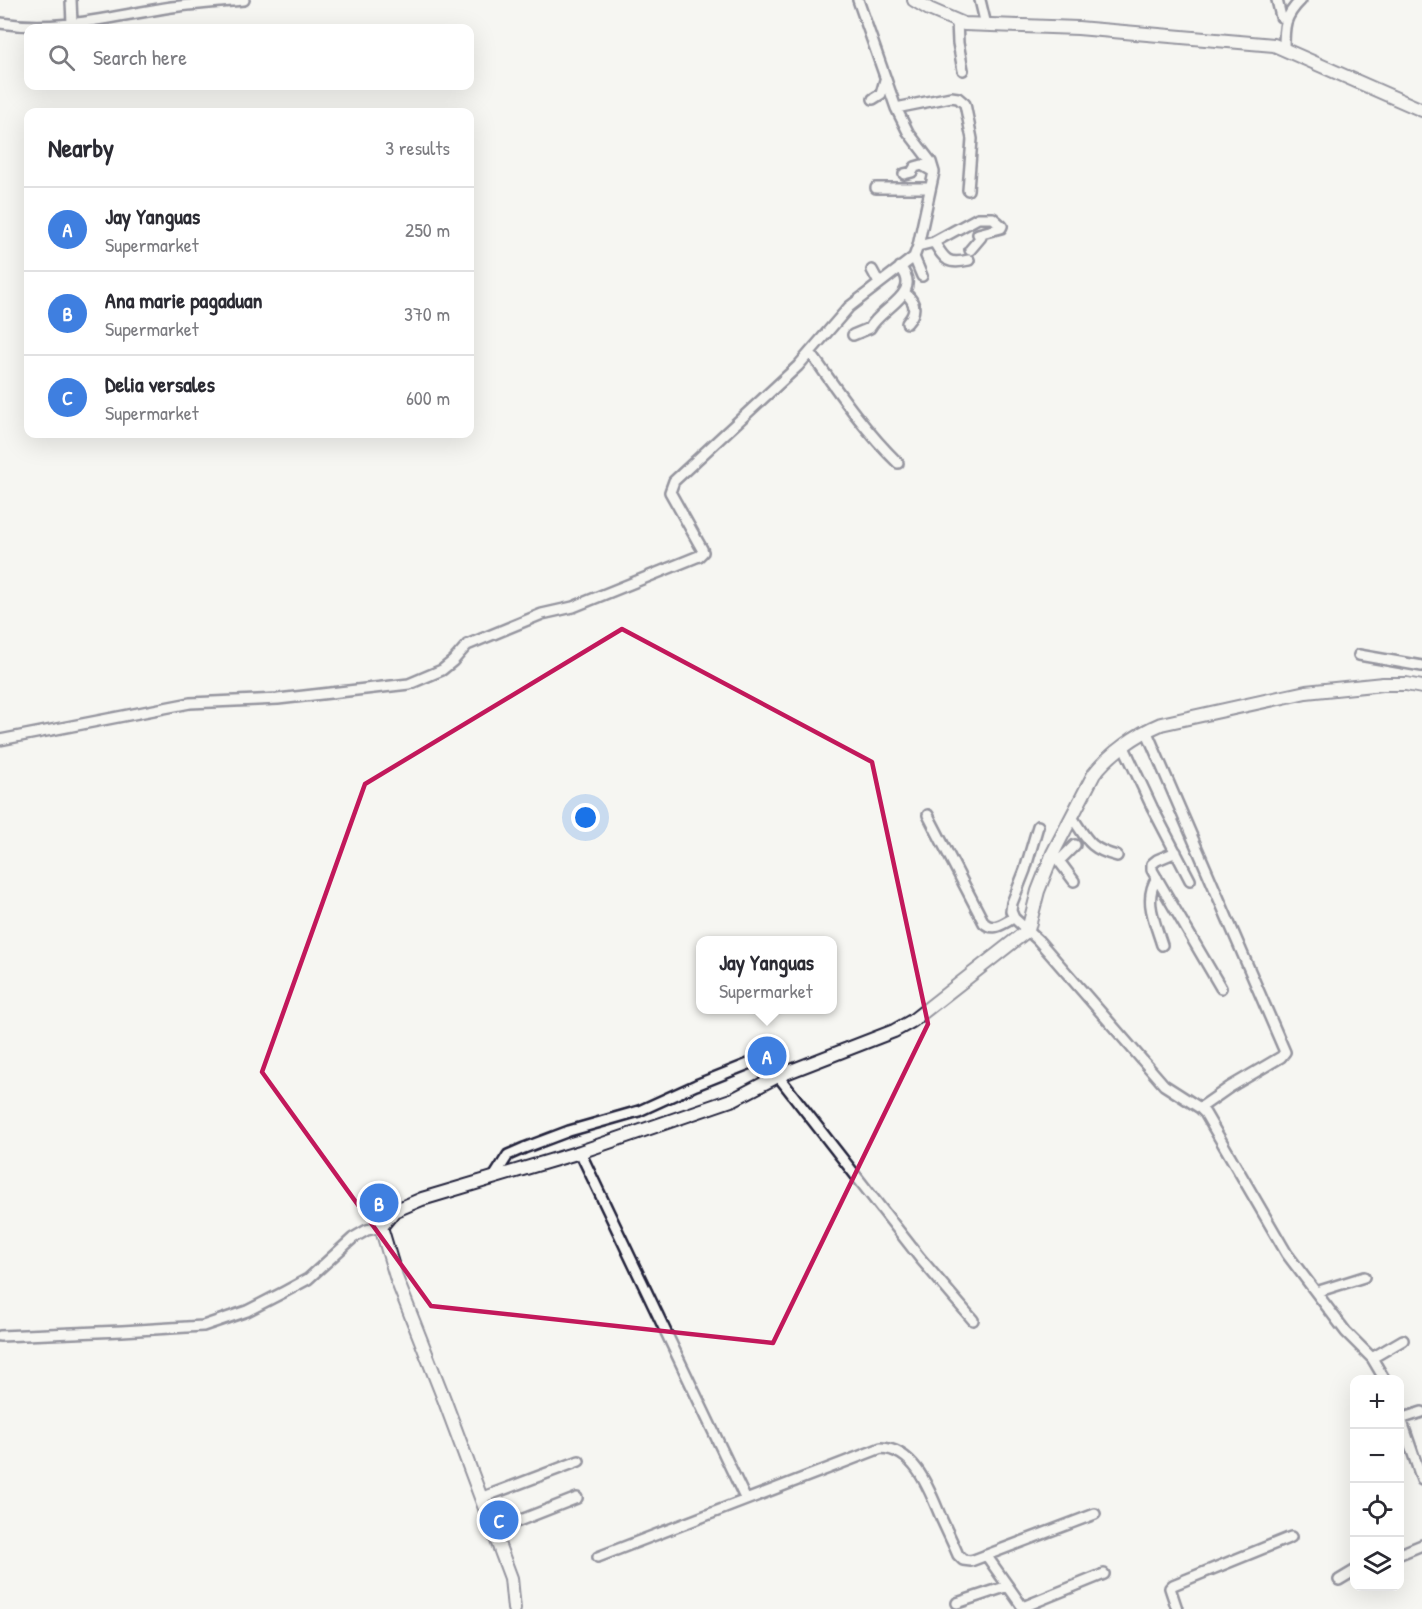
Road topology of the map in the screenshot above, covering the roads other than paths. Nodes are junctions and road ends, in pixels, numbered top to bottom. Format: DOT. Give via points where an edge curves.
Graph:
graph roads {
  1 [pos="71,0"];
  2 [pos="244,0"];
  3 [pos="858,0"];
  4 [pos="914,0"];
  5 [pos="980,0"];
  6 [pos="1277,0"];
  7 [pos="1301,0"];
  8 [pos="1287,18"];
  9 [pos="957,21"];
  10 [pos="0,23"];
  11 [pos="72,24"];
  12 [pos="986,25"];
  13 [pos="24,26"];
  14 [pos="1284,49"];
  15 [pos="963,70"];
  16 [pos="885,80"];
  17 [pos="873,99"];
  18 [pos="896,108"];
  19 [pos="1422,110"];
  20 [pos="934,172"];
  21 [pos="904,174"];
  22 [pos="876,188"];
  23 [pos="930,188"];
  24 [pos="968,190"];
  25 [pos="970,223"];
  26 [pos="981,237"];
  27 [pos="934,242"];
  28 [pos="918,246"];
  29 [pos="970,250"];
  30 [pos="914,257"];
  31 [pos="969,260"];
  32 [pos="900,267"];
  33 [pos="872,270"];
  34 [pos="922,276"];
  35 [pos="879,283"];
  36 [pos="905,293"];
  37 [pos="907,323"];
  38 [pos="853,335"];
  39 [pos="810,352"];
  40 [pos="898,463"];
  41 [pos="1359,655"];
  42 [pos="1422,666"];
  43 [pos="1422,687"];
  44 [pos="1146,730"];
  45 [pos="0,740"];
  46 [pos="1124,747"];
  47 [pos="928,816"];
  48 [pos="1072,817"];
  49 [pos="1038,826"];
  50 [pos="1075,846"];
  51 [pos="1176,852"];
  52 [pos="1117,856"];
  53 [pos="1056,857"];
  54 [pos="1157,878"];
  55 [pos="1074,880"];
  56 [pos="1190,880"];
  57 [pos="1014,918"];
  58 [pos="1028,930"];
  59 [pos="1161,945"];
  60 [pos="1221,988"];
  61 [pos="774,1079"];
  62 [pos="1200,1108"];
  63 [pos="580,1152"];
  64 [pos="494,1177"];
  65 [pos="381,1227"];
  66 [pos="1364,1276"];
  67 [pos="1316,1292"];
  68 [pos="973,1320"];
  69 [pos="0,1336"];
  70 [pos="1403,1340"];
  71 [pos="1372,1358"];
  72 [pos="1382,1375"];
  73 [pos="1422,1412"];
  74 [pos="1404,1417"];
  75 [pos="1404,1429"];
  76 [pos="579,1461"];
  77 [pos="1422,1480"];
  78 [pos="481,1498"];
  79 [pos="577,1498"];
  80 [pos="746,1500"];
  81 [pos="1095,1514"];
  82 [pos="493,1531"];
  83 [pos="1291,1537"];
  84 [pos="1422,1545"];
  85 [pos="1404,1552"];
  86 [pos="986,1555"];
  87 [pos="598,1557"];
  88 [pos="1350,1573"];
  89 [pos="1104,1574"];
  90 [pos="1339,1580"];
  91 [pos="1008,1586"];
  92 [pos="957,1603"];
  93 [pos="1024,1608"];
  94 [pos="514,1609"];
  95 [pos="1178,1609"];
  1 -- 11 [label="street"];
  2 -- 11 [label="street"];
  3 -- 16 [label="street"];
  4 -- 9 [label="street"];
  5 -- 12 [label="street"];
  6 -- 8 [label="street" via="1279,14"];
  7 -- 8 [label="street"];
  8 -- 14 [label="street"];
  9 -- 12 [label="street"];
  9 -- 15 [label="street"];
  10 -- 13 [label="street"];
  12 -- 14 [label="street" via="1220,39"];
  14 -- 19 [label="street"];
  16 -- 17 [label="street" via="881,94"];
  16 -- 18 [label="street"];
  18 -- 20 [label="street"];
  18 -- 24 [label="street" via="951,97 965,104 972,140"];
  20 -- 21 [label="street" via="921,165"];
  20 -- 23 [label="street"];
  22 -- 23 [label="street"];
  23 -- 28 [label="street"];
  25 -- 26 [label="street"];
  25 -- 26 [label="street" via="985,217 1002,226"];
  25 -- 27 [label="street"];
  26 -- 29 [label="street"];
  27 -- 28 [label="street"];
  27 -- 31 [label="street" via="947,261"];
  28 -- 30 [label="street"];
  30 -- 32 [label="street"];
  30 -- 34 [label="street"];
  32 -- 35 [label="street"];
  32 -- 36 [label="street" via="909,280"];
  33 -- 35 [label="street"];
  35 -- 39 [label="street" via="849,307"];
  36 -- 37 [label="street" via="915,308"];
  36 -- 38 [label="street" via="874,319 870,328"];
  39 -- 40 [label="street"];
  39 -- 45 [label="street" via="671,485 672,496 703,552 691,560 467,645 442,670 409,684 278,699 190,703"];
  41 -- 42 [label="street"];
  43 -- 44 [label="street" via="1383,684 1306,692"];
  44 -- 46 [label="street"];
  44 -- 62 [label="street" via="1285,1052"];
  46 -- 48 [label="street" via="1102,764"];
  46 -- 51 [label="street"];
  47 -- 57 [label="street" via="984,923 995,928"];
  48 -- 52 [label="street" via="1091,845"];
  48 -- 53 [label="street"];
  49 -- 57 [label="street" via="1012,903"];
  50 -- 53 [label="street"];
  51 -- 54 [label="street" via="1152,864"];
  51 -- 56 [label="street"];
  53 -- 55 [label="street"];
  53 -- 58 [label="street" via="1038,891"];
  54 -- 59 [label="street" via="1150,888 1149,900"];
  54 -- 60 [label="street"];
  57 -- 58 [label="street"];
  58 -- 61 [label="street" via="903,1026"];
  58 -- 62 [label="street" via="1164,1085"];
  61 -- 63 [label="street" via="735,1099"];
  61 -- 64 [label="street" via="756,1061 639,1111 569,1131 508,1155"];
  61 -- 68 [label="street"];
  62 -- 67 [label="street" via="1214,1125 1287,1254"];
  63 -- 64 [label="street"];
  63 -- 80 [label="street"];
  64 -- 65 [label="street" via="403,1207 394,1211"];
  65 -- 69 [label="street" via="353,1238 308,1278 284,1292 247,1311 202,1326"];
  65 -- 78 [label="street" via="397,1280"];
  66 -- 67 [label="street"];
  67 -- 71 [label="street" via="1346,1332"];
  70 -- 71 [label="street"];
  71 -- 72 [label="street"];
  73 -- 74 [label="street"];
  75 -- 77 [label="street"];
  76 -- 78 [label="street"];
  78 -- 82 [label="street"];
  79 -- 82 [label="street"];
  80 -- 86 [label="street" via="873,1449 889,1448 907,1458 930,1489 963,1560"];
  80 -- 87 [label="street"];
  81 -- 86 [label="street"];
  82 -- 94 [label="street" via="511,1578"];
  83 -- 95 [label="street" via="1173,1585 1170,1588"];
  84 -- 85 [label="street"];
  86 -- 91 [label="street"];
  88 -- 90 [label="street"];
  89 -- 93 [label="street"];
  91 -- 92 [label="street"];
  91 -- 93 [label="street"];
}
